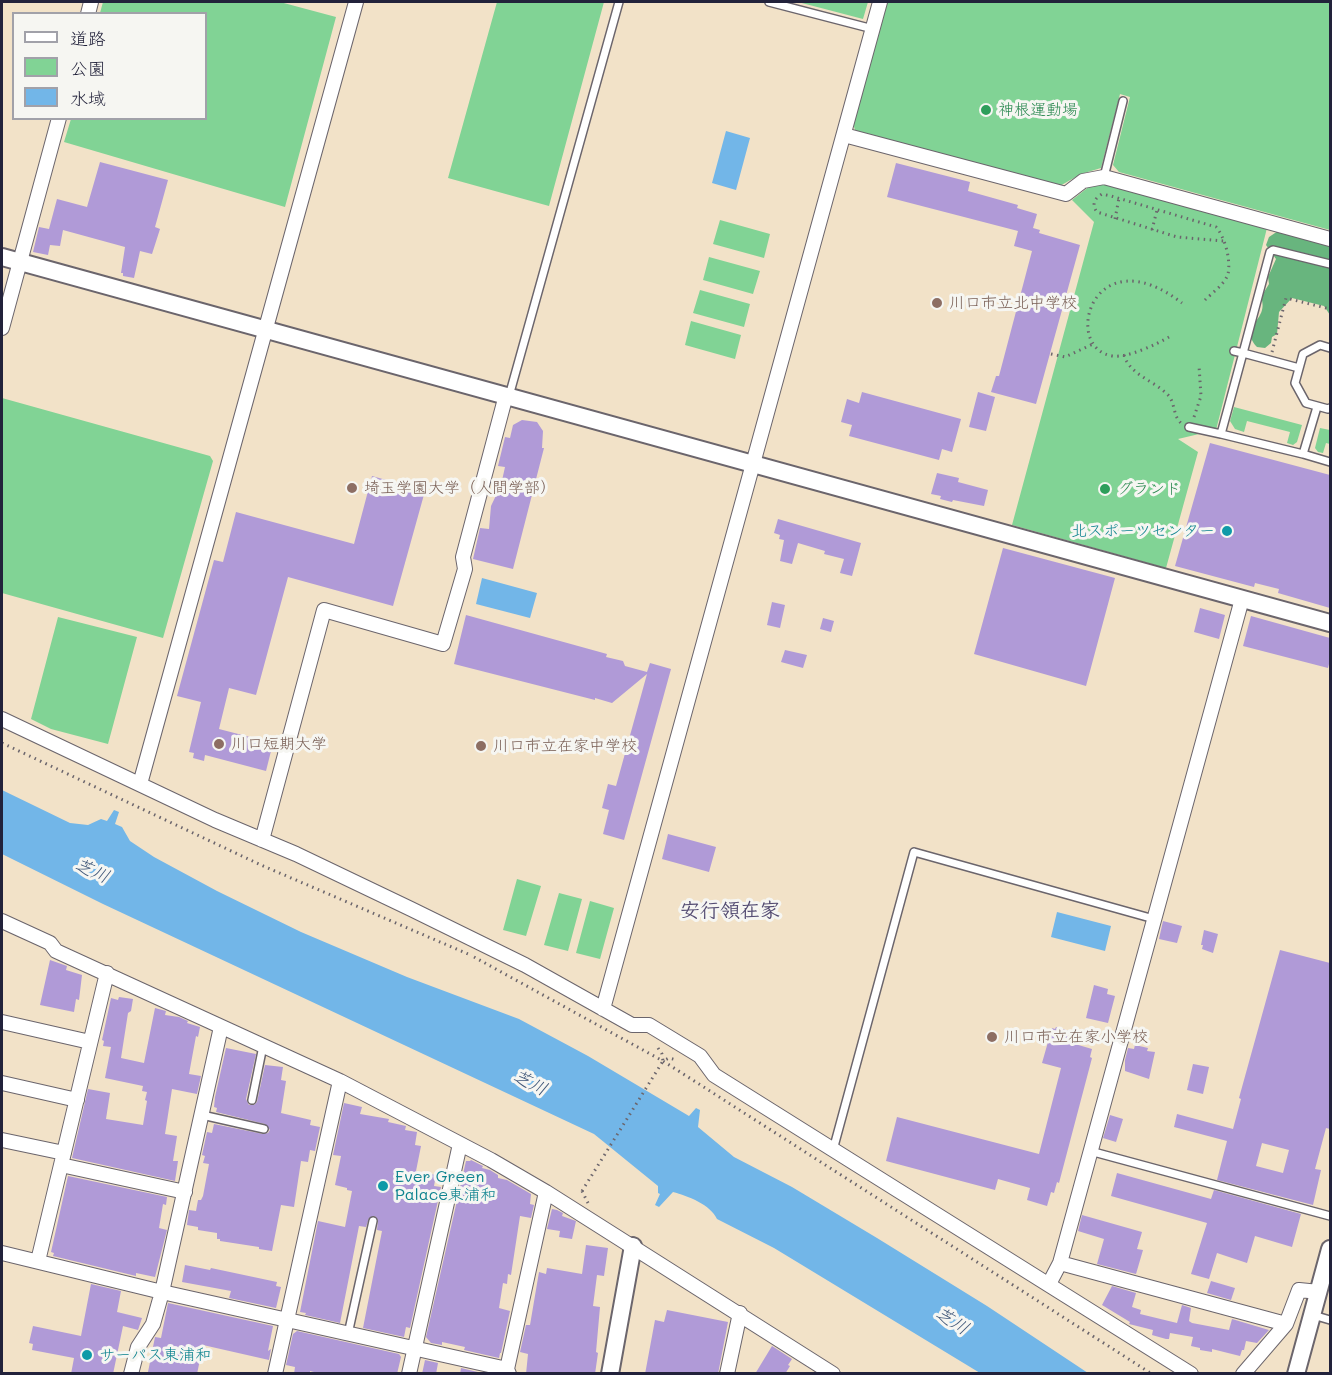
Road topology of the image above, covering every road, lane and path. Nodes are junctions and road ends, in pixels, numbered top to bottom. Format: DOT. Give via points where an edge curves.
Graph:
graph roads {
  1 [pos="356,2"];
  2 [pos="619,2"];
  3 [pos="769,2"];
  4 [pos="880,2"];
  5 [pos="873,29"];
  6 [pos="1123,101"];
  7 [pos="58,120"];
  8 [pos="844,135"];
  9 [pos="1104,177"];
  10 [pos="1119,198"];
  11 [pos="1157,210"];
  12 [pos="1115,219"];
  13 [pos="1152,230"];
  14 [pos="1330,239"];
  15 [pos="1224,241"];
  16 [pos="2,257"];
  17 [pos="20,262"];
  18 [pos="1330,264"];
  19 [pos="1205,300"];
  20 [pos="1182,303"];
  21 [pos="1330,309"];
  22 [pos="2,328"];
  23 [pos="265,329"];
  24 [pos="1169,337"];
  25 [pos="1093,344"];
  26 [pos="1330,348"];
  27 [pos="1234,351"];
  28 [pos="1243,353"];
  29 [pos="1052,354"];
  30 [pos="1124,355"];
  31 [pos="1270,360"];
  32 [pos="1199,366"];
  33 [pos="1299,368"];
  34 [pos="507,396"];
  35 [pos="1317,407"];
  36 [pos="1330,408"];
  37 [pos="1189,427"];
  38 [pos="1221,434"];
  39 [pos="1304,454"];
  40 [pos="1330,462"];
  41 [pos="755,464"];
  42 [pos="1242,599"];
  43 [pos="1330,623"];
  44 [pos="2,719"];
  45 [pos="2,743"];
  46 [pos="140,784"];
  47 [pos="262,840"];
  48 [pos="1154,919"];
  49 [pos="2,921"];
  50 [pos="107,973"];
  51 [pos="603,1009"];
  52 [pos="2,1022"];
  53 [pos="221,1027"];
  54 [pos="90,1042"];
  55 [pos="263,1046"];
  56 [pos="663,1061"];
  57 [pos="340,1081"];
  58 [pos="2,1083"];
  59 [pos="77,1100"];
  60 [pos="252,1100"];
  61 [pos="202,1115"];
  62 [pos="264,1128"];
  63 [pos="2,1140"];
  64 [pos="460,1144"];
  65 [pos="833,1150"];
  66 [pos="1090,1151"];
  67 [pos="63,1159"];
  68 [pos="582,1191"];
  69 [pos="185,1192"];
  70 [pos="546,1192"];
  71 [pos="1330,1216"];
  72 [pos="373,1221"];
  73 [pos="633,1246"];
  74 [pos="1330,1249"];
  75 [pos="2,1252"];
  76 [pos="38,1261"];
  77 [pos="1060,1263"];
  78 [pos="1049,1284"];
  79 [pos="162,1292"];
  80 [pos="1318,1292"];
  81 [pos="740,1313"];
  82 [pos="1312,1315"];
  83 [pos="287,1319"];
  84 [pos="1330,1320"];
  85 [pos="1286,1324"];
  86 [pos="348,1334"];
  87 [pos="414,1350"];
  88 [pos="508,1371"];
  89 [pos="131,1374"];
  90 [pos="275,1374"];
  91 [pos="409,1374"];
  92 [pos="610,1374"];
  93 [pos="727,1374"];
  94 [pos="833,1374"];
  95 [pos="1152,1374"];
  96 [pos="1191,1374"];
  97 [pos="1243,1374"];
  98 [pos="1296,1374"];
  1 -- 23 [label="street"];
  2 -- 34 [label="lane"];
  3 -- 5 [label="lane"];
  4 -- 5 [label="street"];
  5 -- 8 [label="street"];
  6 -- 9 [label="lane"];
  7 -- 17 [label="street"];
  8 -- 9 [label="street" via="1066,194 1083,180"];
  8 -- 41 [label="street"];
  9 -- 14 [label="street"];
  10 -- 11 [label="path"];
  10 -- 12 [label="path"];
  10 -- 12 [label="path" via="1102,194 1094,205 1097,212"];
  11 -- 13 [label="path"];
  11 -- 15 [label="path" via="1216,227"];
  12 -- 13 [label="path"];
  13 -- 15 [label="path" via="1177,237"];
  15 -- 19 [label="path" via="1228,274"];
  16 -- 17 [label="street"];
  17 -- 22 [label="street"];
  17 -- 23 [label="street"];
  18 -- 28 [label="lane" via="1270,252"];
  20 -- 25 [label="path" via="1157,286 1119,281 1102,291 1092,305 1088,324"];
  21 -- 31 [label="path" via="1286,298"];
  23 -- 34 [label="street"];
  23 -- 46 [label="street"];
  24 -- 30 [label="path"];
  25 -- 29 [label="path" via="1065,357"];
  25 -- 30 [label="path" via="1110,356"];
  26 -- 33 [label="lane" via="1320,345 1303,354"];
  27 -- 28 [label="lane"];
  28 -- 31 [label="lane"];
  28 -- 38 [label="lane"];
  30 -- 37 [label="path" via="1131,369 1167,394 1178,421"];
  31 -- 33 [label="lane"];
  32 -- 37 [label="path" via="1201,396"];
  33 -- 35 [label="lane" via="1294,383 1306,404"];
  34 -- 41 [label="street"];
  34 -- 47 [label="street" via="443,644 324,610"];
  35 -- 36 [label="lane"];
  35 -- 39 [label="lane"];
  37 -- 38 [label="lane"];
  38 -- 39 [label="lane"];
  39 -- 40 [label="lane"];
  41 -- 42 [label="street"];
  41 -- 51 [label="street"];
  42 -- 43 [label="street"];
  42 -- 48 [label="street"];
  44 -- 46 [label="street"];
  45 -- 56 [label="path" via="261,864 469,955"];
  46 -- 47 [label="street"];
  47 -- 51 [label="street" via="453,930"];
  48 -- 65 [label="lane" via="914,852"];
  48 -- 66 [label="street"];
  49 -- 50 [label="street"];
  50 -- 53 [label="street"];
  50 -- 54 [label="street"];
  51 -- 65 [label="street" via="632,1024 650,1025 700,1056 714,1075"];
  52 -- 54 [label="street"];
  53 -- 55 [label="street"];
  53 -- 61 [label="street"];
  54 -- 59 [label="street"];
  55 -- 57 [label="street"];
  55 -- 60 [label="lane"];
  56 -- 68 [label="path"];
  56 -- 95 [label="path"];
  57 -- 64 [label="street"];
  57 -- 83 [label="street"];
  58 -- 59 [label="street"];
  59 -- 67 [label="street"];
  61 -- 62 [label="lane"];
  61 -- 69 [label="street"];
  63 -- 67 [label="street"];
  64 -- 70 [label="street"];
  64 -- 87 [label="street"];
  65 -- 78 [label="street"];
  66 -- 71 [label="lane"];
  66 -- 77 [label="street"];
  67 -- 69 [label="street"];
  67 -- 76 [label="street"];
  69 -- 79 [label="street"];
  70 -- 73 [label="street"];
  70 -- 88 [label="street"];
  72 -- 86 [label="lane"];
  73 -- 81 [label="street"];
  73 -- 92 [label="street"];
  74 -- 80 [label="street"];
  75 -- 76 [label="street"];
  76 -- 79 [label="street"];
  77 -- 78 [label="street"];
  77 -- 85 [label="street"];
  78 -- 96 [label="street"];
  79 -- 83 [label="street"];
  79 -- 89 [label="street" via="153,1324 138,1347"];
  80 -- 82 [label="street"];
  80 -- 85 [label="street" via="1299,1290"];
  81 -- 93 [label="street"];
  81 -- 94 [label="street"];
  82 -- 84 [label="lane"];
  82 -- 98 [label="street"];
  83 -- 86 [label="street"];
  83 -- 90 [label="street"];
  85 -- 97 [label="street"];
  86 -- 87 [label="street"];
  87 -- 88 [label="street"];
  87 -- 91 [label="street"];
}
